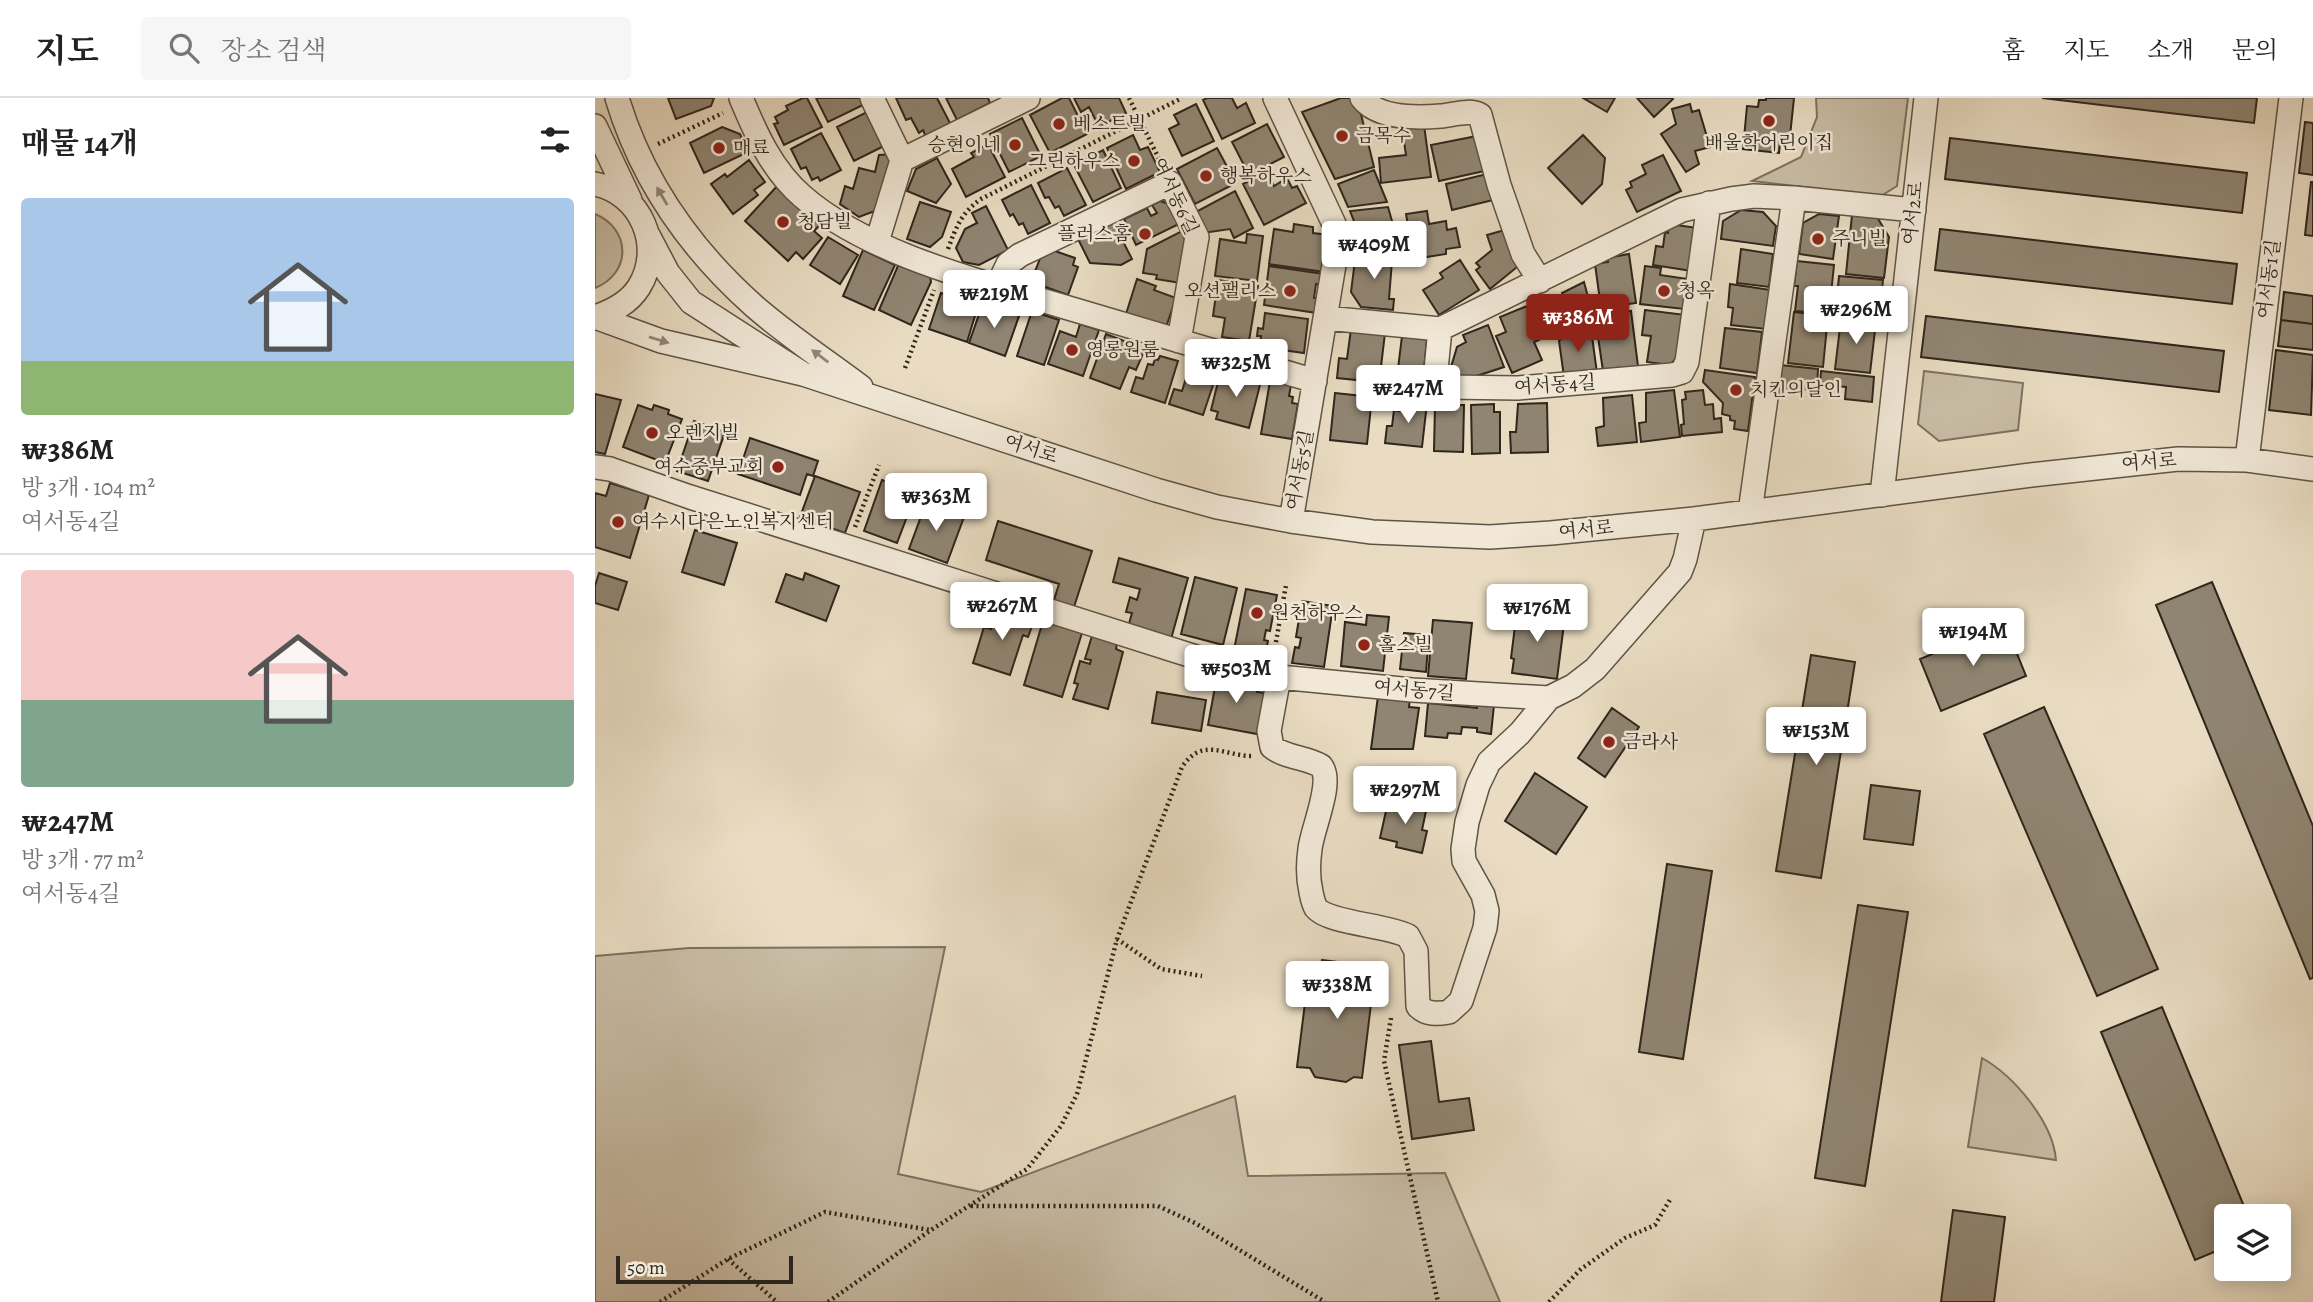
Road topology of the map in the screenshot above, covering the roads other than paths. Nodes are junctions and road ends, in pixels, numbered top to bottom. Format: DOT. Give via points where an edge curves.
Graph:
graph roads {
  1 [pos="617,98"];
  2 [pos="872,98"];
  3 [pos="1275,98"];
  4 [pos="1362,98"];
  5 [pos="1926,98"];
  6 [pos="2291,98"];
  7 [pos="746,100"];
  8 [pos="1018,100"];
  9 [pos="595,126"];
  10 [pos="902,160"];
  11 [pos="595,184"];
  12 [pos="1794,198"];
  13 [pos="631,203"];
  14 [pos="1709,203"];
  15 [pos="1914,210"];
  16 [pos="648,235"];
  17 [pos="877,242"];
  18 [pos="1540,281"];
  19 [pos="997,287"];
  20 [pos="595,317"];
  21 [pos="1326,318"];
  22 [pos="1440,330"];
  23 [pos="1179,341"];
  24 [pos="803,374"];
  25 [pos="1315,381"];
  26 [pos="874,398"];
  27 [pos="2247,460"];
  28 [pos="595,467"];
  29 [pos="2313,469"];
  30 [pos="1882,495"];
  31 [pos="1750,512"];
  32 [pos="1694,519"];
  33 [pos="1291,521"];
  34 [pos="1275,676"];
  35 [pos="1549,698"];
  26 -- 1 [label="street, 여서로, one-way" via="756,308 694,245 658,189"];
  2 -- 10 [label="street"];
  3 -- 21 [label="street, 여서동5길" via="1337,235"];
  4 -- 18 [label="street" via="1371,108 1392,114 1480,115 1523,254"];
  5 -- 15 [label="street, 여서2로"];
  6 -- 27 [label="street, 여서동1길"];
  7 -- 17 [label="street" via="771,160 800,194 831,219"];
  8 -- 10 [label="street"];
  9 -- 13 [label="street"];
  10 -- 17 [label="street"];
  11 -- 13 [label="street"];
  12 -- 14 [label="street" via="1754,196"];
  12 -- 15 [label="street"];
  12 -- 31 [label="street"];
  13 -- 16 [label="street, 여서로"];
  14 -- 18 [label="street" via="1658,221"];
  14 -- 22 [label="street, 여서동4길" via="1682,372 1518,388 1445,387 1435,380"];
  15 -- 30 [label="street, 여서2로"];
  16 -- 20 [label="street" via="647,271 639,287 613,311"];
  16 -- 24 [label="street, 여서로" via="691,302"];
  17 -- 19 [label="street"];
  18 -- 22 [label="street"];
  19 -- 23 [label="street"];
  19 -- 23 [label="street, 여서동6길" via="1008,264 1020,255 1170,183 1197,237"];
  20 -- 24 [label="street, 여서로, one-way" via="673,344"];
  21 -- 22 [label="street"];
  21 -- 25 [label="street, 여서동5길"];
  23 -- 25 [label="street"];
  24 -- 26 [label="street, 여서로"];
  25 -- 33 [label="street, 여서동5길"];
  26 -- 33 [label="street, 여서로" via="1217,507"];
  27 -- 29 [label="street, 여서로"];
  27 -- 30 [label="street, 여서로" via="2178,459"];
  28 -- 34 [label="street, 여서동7길" via="1202,659"];
  30 -- 31 [label="street, 여서로"];
  31 -- 32 [label="street, 여서로"];
  32 -- 33 [label="street, 여서로" via="1490,537 1372,532"];
  32 -- 35 [label="street" via="1680,572 1595,669"];
  34 -- 35 [label="street, 여서동7길"];
  34 -- 35 [label="street" via="1269,732 1272,747 1325,770 1309,851 1316,908 1327,916 1408,936 1416,951 1418,1006 1434,1014 1449,1012 1461,1001 1485,928 1483,895 1464,861 1463,849 1478,785 1489,762"];
}
